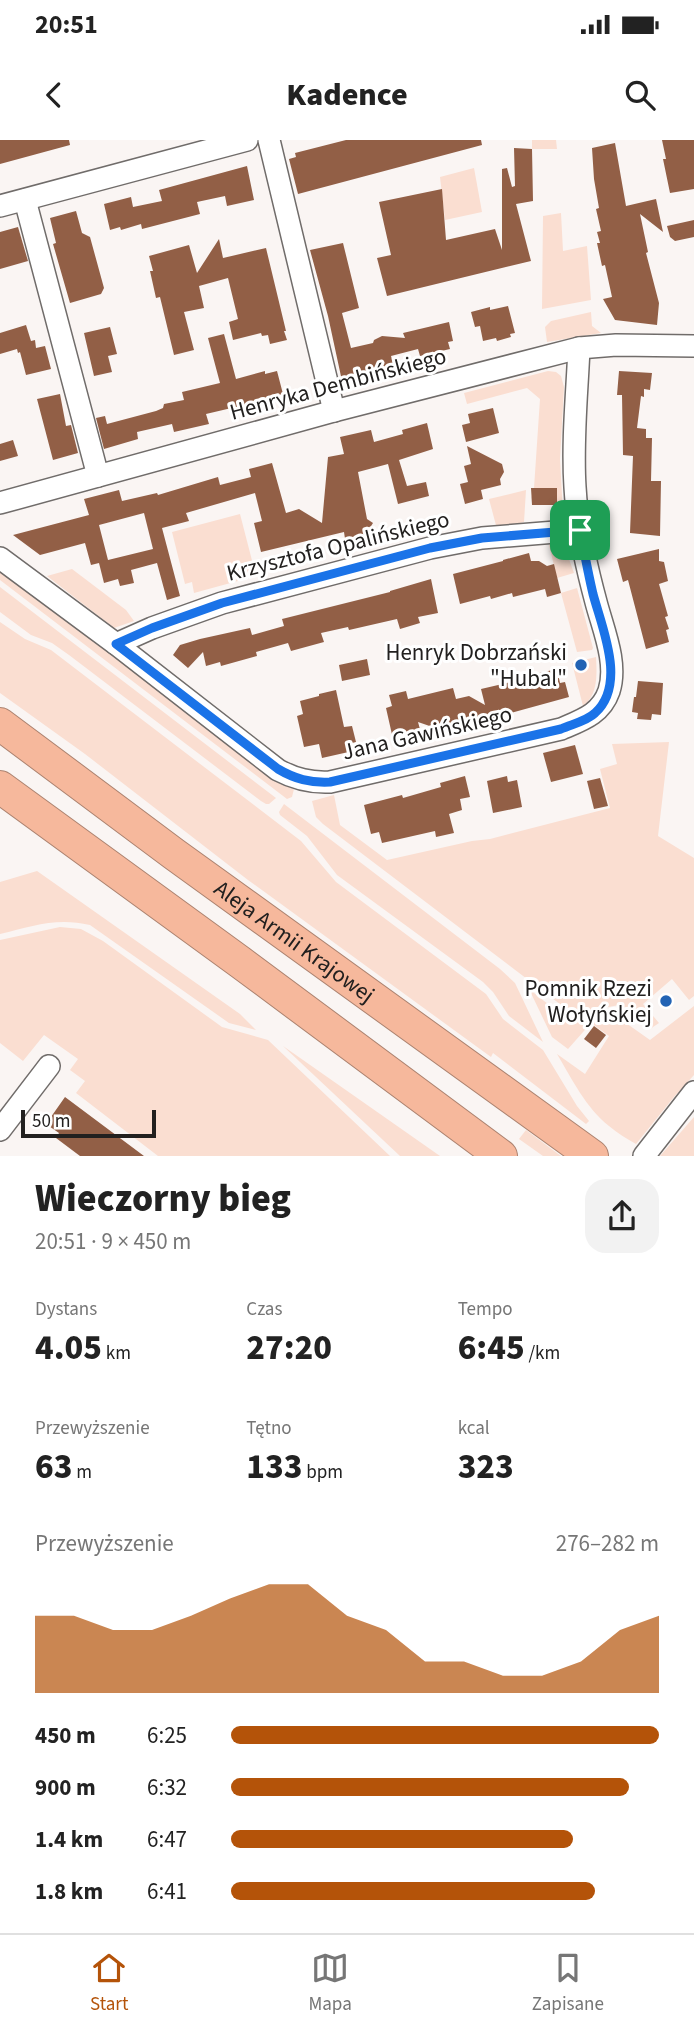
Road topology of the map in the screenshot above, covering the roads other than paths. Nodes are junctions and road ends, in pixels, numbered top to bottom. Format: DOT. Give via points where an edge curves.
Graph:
graph roads {
  1 [pos="247,140"];
  2 [pos="269,140"];
  3 [pos="25,200"];
  4 [pos="0,206"];
  5 [pos="694,346"];
  6 [pos="579,348"];
  7 [pos="334,411"];
  8 [pos="98,476"];
  9 [pos="0,503"];
  10 [pos="580,530"];
  11 [pos="0,558"];
  12 [pos="116,644"];
  13 [pos="0,724"];
  14 [pos="0,787"];
  15 [pos="48,1066"];
  16 [pos="694,1092"];
  17 [pos="0,1130"];
  18 [pos="501,1156"];
  19 [pos="592,1156"];
  20 [pos="644,1156"];
  1 -- 3 [label="street"];
  2 -- 7 [label="street"];
  3 -- 4 [label="street"];
  3 -- 8 [label="street"];
  5 -- 6 [label="street, Henryka Dembińskiego"];
  6 -- 7 [label="street, Henryka Dembińskiego"];
  6 -- 10 [label="street, Jana Gawińskiego" via="574,446"];
  7 -- 8 [label="street, Henryka Dembińskiego"];
  8 -- 9 [label="street, Henryka Dembińskiego"];
  10 -- 12 [label="street, Krzysztofa Opalińskiego" via="482,538 430,548 222,603"];
  10 -- 12 [label="street, Jana Gawińskiego" via="611,659 611,682 595,713 561,729 330,782 304,781 278,769"];
  11 -- 12 [label="street"];
  13 -- 19 [label="highway, Aleja Armii Krajowej"];
  14 -- 18 [label="highway"];
  15 -- 17 [label="street"];
  16 -- 20 [label="street"];
}
